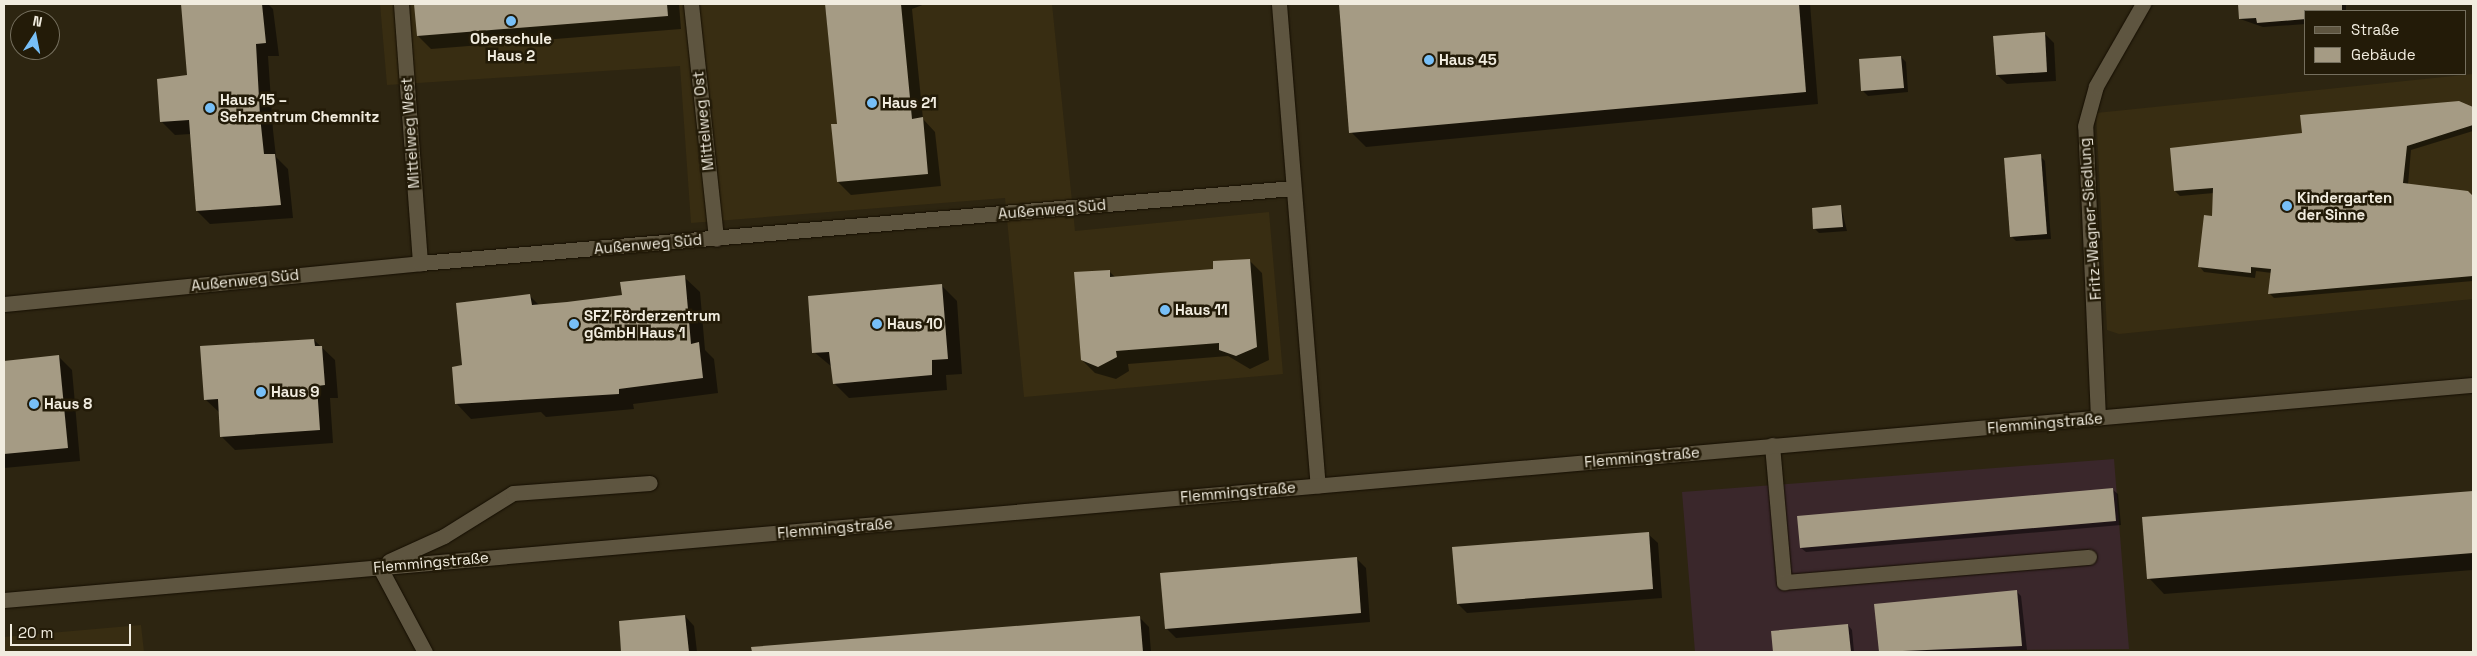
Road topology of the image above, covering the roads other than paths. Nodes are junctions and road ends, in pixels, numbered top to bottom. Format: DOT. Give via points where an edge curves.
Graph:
graph roads {
  1 [pos="401,4"];
  2 [pos="691,4"];
  3 [pos="1279,4"];
  4 [pos="2143,4"];
  5 [pos="1293,188"];
  6 [pos="716,239"];
  7 [pos="420,263"];
  8 [pos="4,304"];
  9 [pos="2473,385"];
  10 [pos="2098,418"];
  11 [pos="1772,445"];
  12 [pos="650,483"];
  13 [pos="1318,485"];
  14 [pos="2089,557"];
  15 [pos="379,566"];
  16 [pos="4,600"];
  17 [pos="425,652"];
  1 -- 7 [label="street, Mittelweg West"];
  2 -- 6 [label="street, Mittelweg Ost"];
  3 -- 5 [label="street"];
  4 -- 10 [label="street, Fritz-Wagner-Siedlung" via="2096,86 2084,126"];
  5 -- 6 [label="street, Außenweg Süd"];
  5 -- 13 [label="street"];
  6 -- 7 [label="street, Außenweg Süd"];
  7 -- 8 [label="street, Außenweg Süd"];
  9 -- 10 [label="street, Flemmingstraße"];
  10 -- 11 [label="street, Flemmingstraße"];
  11 -- 13 [label="street, Flemmingstraße"];
  11 -- 14 [label="street" via="1784,582"];
  12 -- 15 [label="street" via="513,493 444,536"];
  13 -- 15 [label="street, Flemmingstraße"];
  15 -- 16 [label="street, Flemmingstraße"];
  15 -- 17 [label="street"];
}
